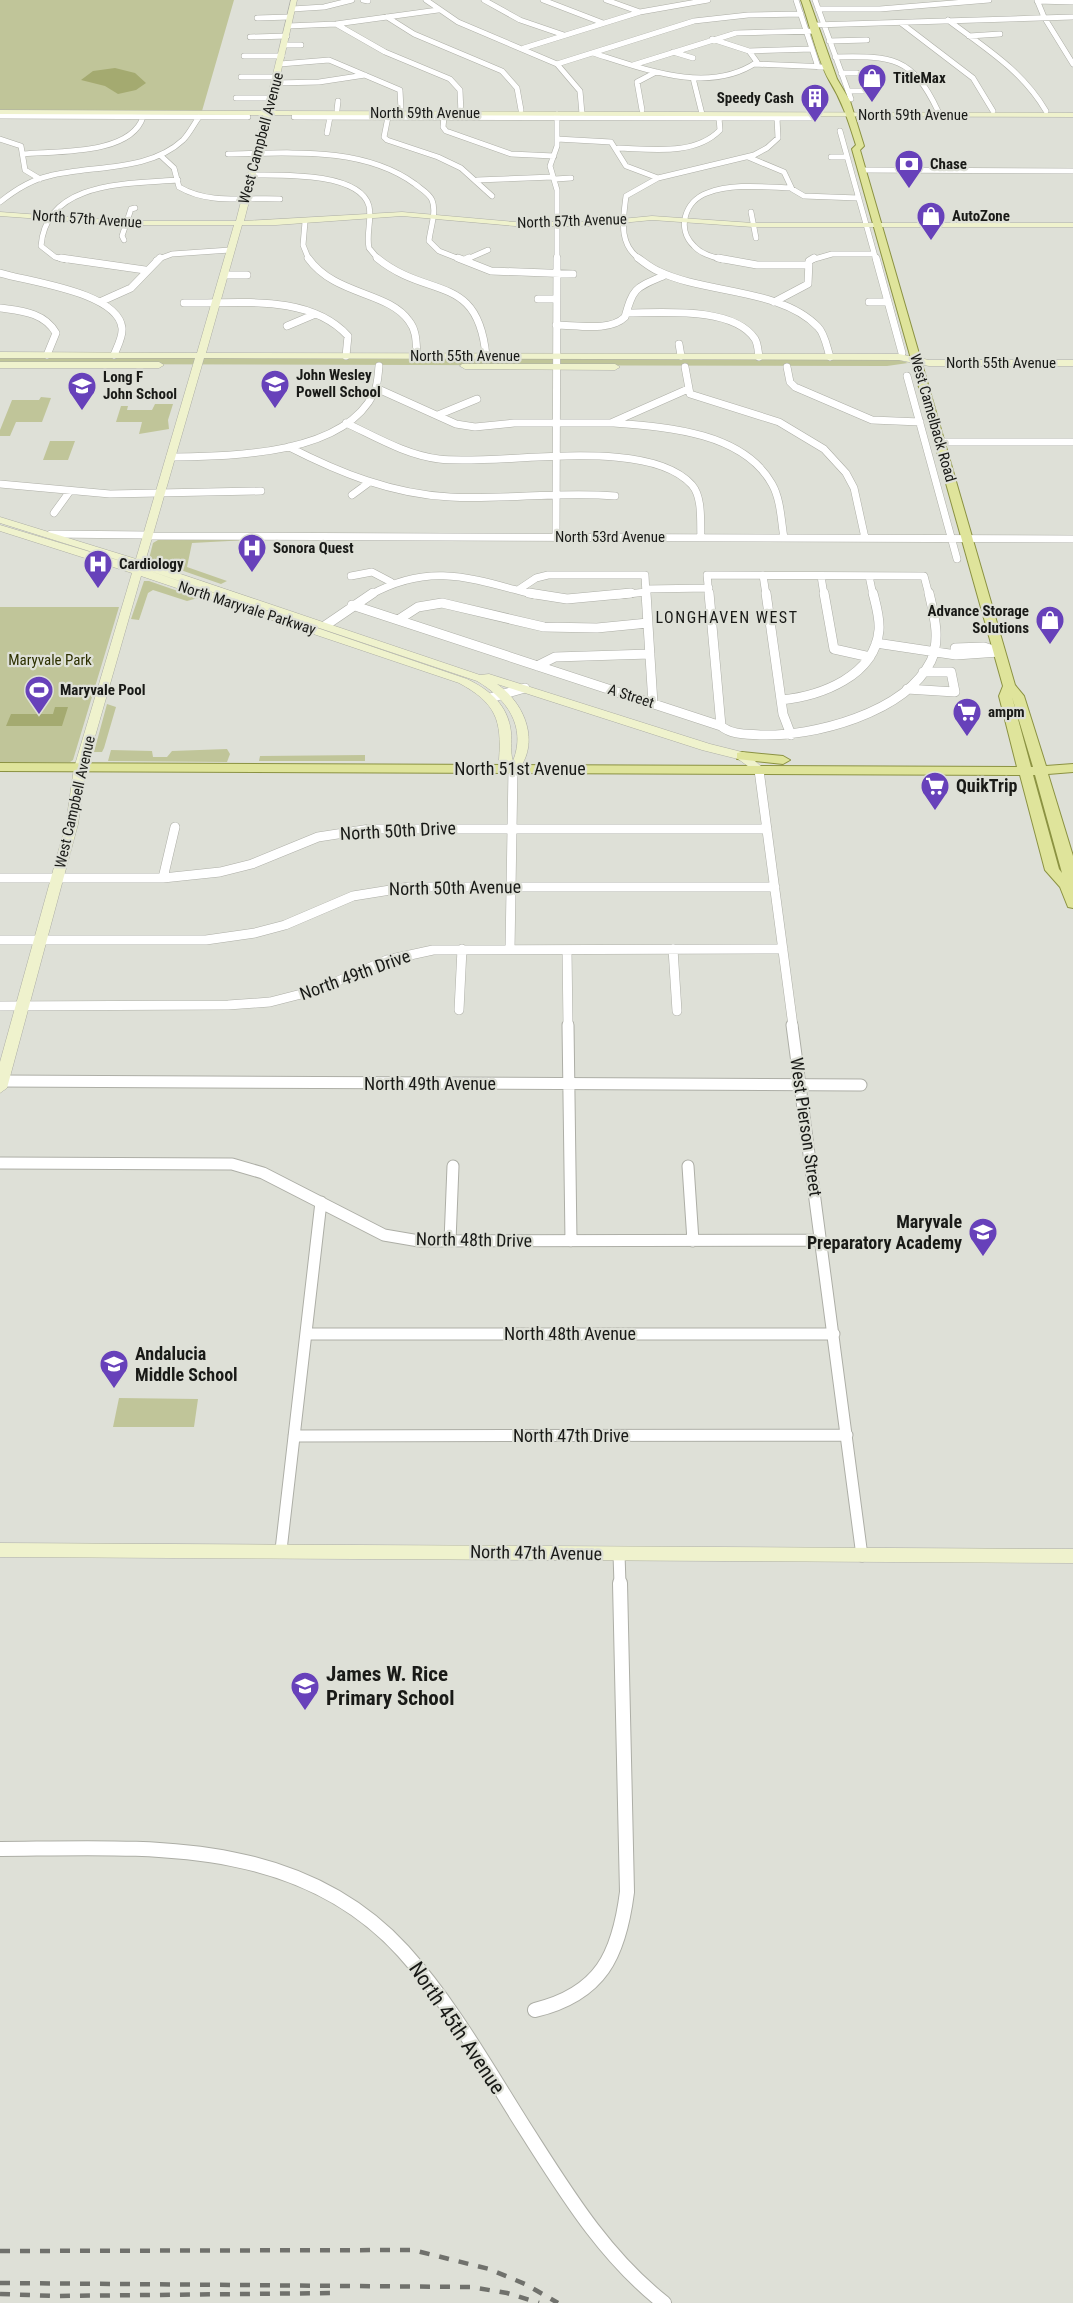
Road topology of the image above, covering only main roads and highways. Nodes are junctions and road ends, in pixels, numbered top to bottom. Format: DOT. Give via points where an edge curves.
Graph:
graph roads {
  1 [pos="805,0"];
  2 [pos="833,80"];
  3 [pos="845,114"];
  4 [pos="856,149"];
  5 [pos="742,756"];
  6 [pos="0,767"];
  7 [pos="1073,768"];
  8 [pos="888,771"];
  9 [pos="1034,771"];
  10 [pos="1073,776"];
  11 [pos="1073,904"];
  1 -- 2 [label="main road, West Camelback Road"];
  2 -- 3 [label="main road, West Camelback Road" via="831,84"];
  2 -- 3 [label="main road, West Camelback Road" via="848,96"];
  3 -- 4 [label="main road, West Camelback Road" via="860,146"];
  3 -- 4 [label="main road, West Camelback Road" via="842,133"];
  4 -- 9 [label="main road, West Camelback Road" via="921,363 1009,686 1018,696"];
  5 -- 8 [label="main road" via="854,763"];
  6 -- 8 [label="main road, North 51st Avenue"];
  7 -- 9 [label="main road, North 51st Avenue"];
  8 -- 9 [label="main road, North 51st Avenue"];
  9 -- 10 [label="main road, North 51st Avenue"];
  9 -- 11 [label="main road, West Camelback Road" via="1071,870 1068,886"];
}
